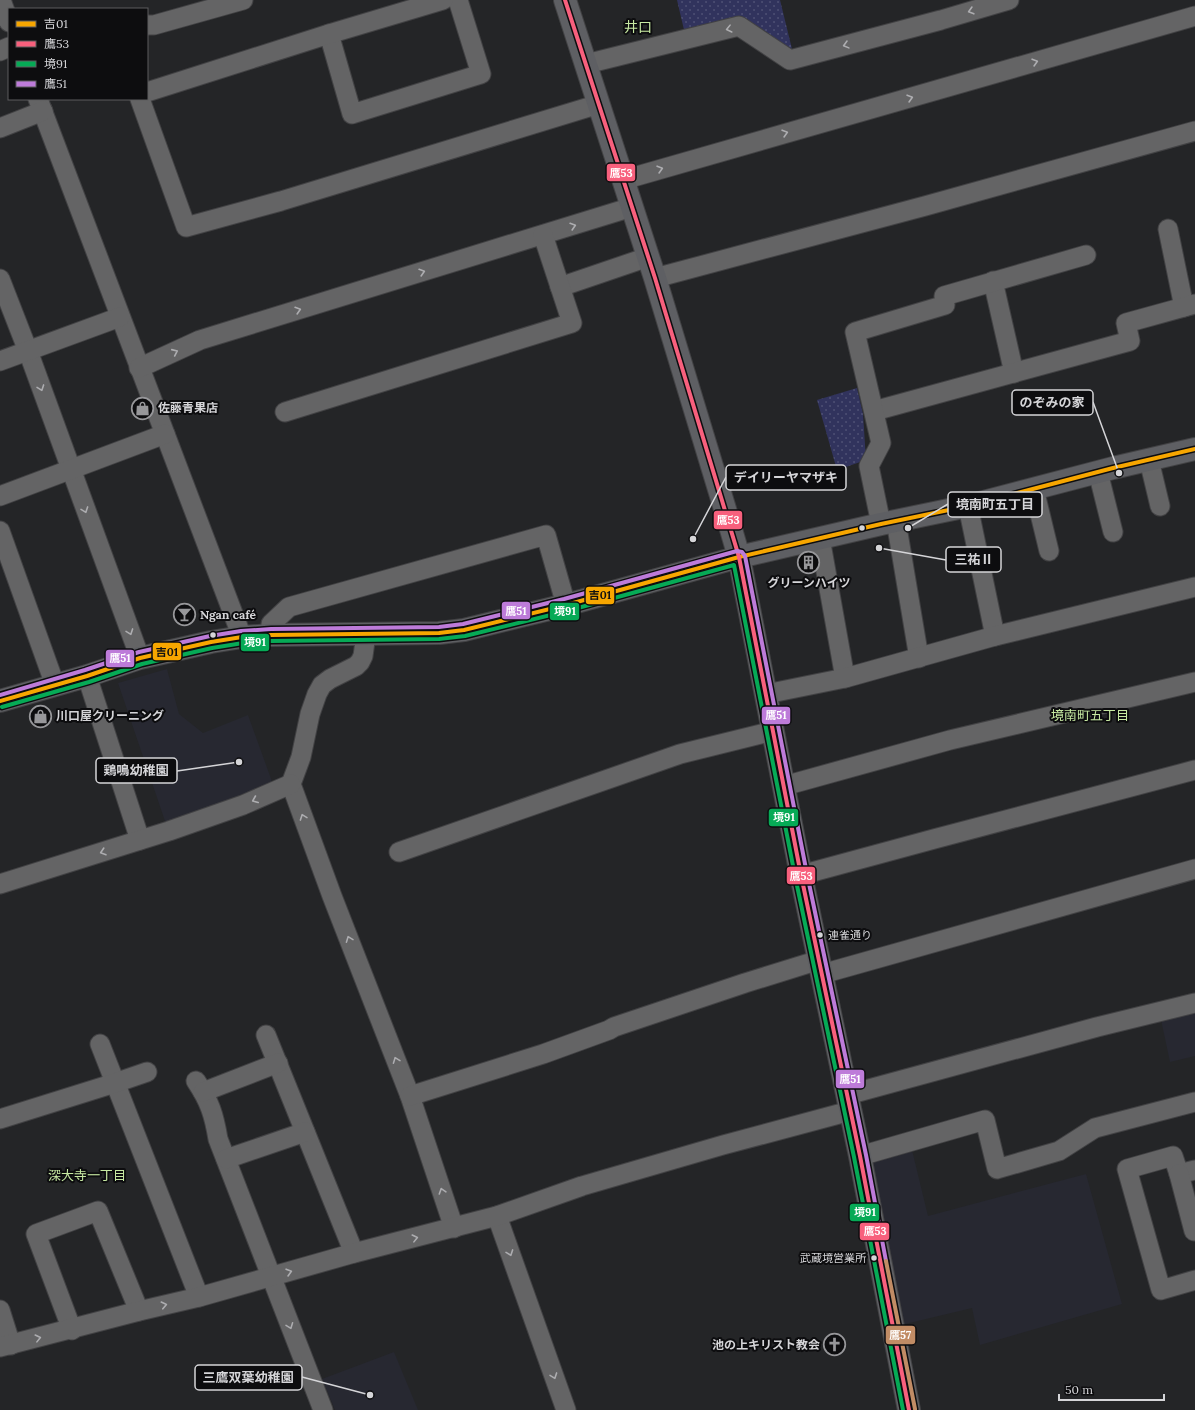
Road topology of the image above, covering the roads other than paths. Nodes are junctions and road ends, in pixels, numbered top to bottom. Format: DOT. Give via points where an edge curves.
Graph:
graph roads {
  1 [pos="1,0"];
  2 [pos="243,0"];
  3 [pos="443,0"];
  4 [pos="458,0"];
  5 [pos="565,0"];
  6 [pos="1009,0"];
  7 [pos="1195,16"];
  8 [pos="8,19"];
  9 [pos="148,25"];
  10 [pos="329,34"];
  11 [pos="586,64"];
  12 [pos="148,92"];
  13 [pos="140,100"];
  14 [pos="599,104"];
  15 [pos="40,105"];
  16 [pos="0,128"];
  17 [pos="1195,131"];
  18 [pos="623,180"];
  19 [pos="632,207"];
  20 [pos="1168,229"];
  21 [pos="543,235"];
  22 [pos="1086,255"];
  23 [pos="648,257"];
  24 [pos="655,278"];
  25 [pos="0,279"];
  26 [pos="993,281"];
  27 [pos="560,287"];
  28 [pos="1189,306"];
  29 [pos="120,317"];
  30 [pos="28,351"];
  31 [pos="0,361"];
  32 [pos="139,368"];
  33 [pos="1014,373"];
  34 [pos="874,411"];
  35 [pos="285,412"];
  36 [pos="165,434"];
  37 [pos="1195,449"];
  38 [pos="1149,460"];
  39 [pos="71,470"];
  40 [pos="1098,472"];
  41 [pos="1034,489"];
  42 [pos="0,496"];
  43 [pos="968,506"];
  44 [pos="1160,506"];
  45 [pos="888,522"];
  46 [pos="0,531"];
  47 [pos="1113,532"];
  48 [pos="820,538"];
  49 [pos="1049,551"];
  50 [pos="739,557"];
  51 [pos="1195,587"];
  52 [pos="566,605"];
  53 [pos="366,634"];
  54 [pos="271,635"];
  55 [pos="995,636"];
  56 [pos="242,637"];
  57 [pos="140,658"];
  58 [pos="919,658"];
  59 [pos="87,676"];
  60 [pos="844,678"];
  61 [pos="1195,682"];
  62 [pos="55,685"];
  63 [pos="766,694"];
  64 [pos="0,701"];
  65 [pos="773,731"];
  66 [pos="1195,770"];
  67 [pos="291,784"];
  68 [pos="784,786"];
  69 [pos="140,840"];
  70 [pos="399,852"];
  71 [pos="1195,868"];
  72 [pos="801,875"];
  73 [pos="0,884"];
  74 [pos="821,967"];
  75 [pos="1195,1003"];
  76 [pos="266,1035"];
  77 [pos="100,1044"];
  78 [pos="278,1064"];
  79 [pos="147,1072"];
  80 [pos="116,1083"];
  81 [pos="410,1096"];
  82 [pos="1195,1102"];
  83 [pos="848,1103"];
  84 [pos="0,1119"];
  85 [pos="305,1132"];
  86 [pos="860,1156"];
  87 [pos="226,1159"];
  88 [pos="1187,1172"];
  89 [pos="497,1216"];
  90 [pos="454,1228"];
  91 [pos="1195,1233"];
  92 [pos="354,1253"];
  93 [pos="270,1277"];
  94 [pos="1195,1280"];
  95 [pos="199,1297"];
  96 [pos="0,1310"];
  97 [pos="139,1311"];
  98 [pos="72,1330"];
  99 [pos="6,1346"];
  100 [pos="323,1410"];
  101 [pos="566,1410"];
  102 [pos="909,1410"];
  1 -- 8 [label="street"];
  2 -- 9 [label="street"];
  3 -- 10 [label="street"];
  4 -- 10 [label="street" via="481,74 352,114"];
  5 -- 11 [label="main road"];
  6 -- 11 [label="street, one-way" via="790,60 739,26"];
  18 -- 7 [label="street, one-way"];
  10 -- 12 [label="street"];
  11 -- 14 [label="main road"];
  13 -- 14 [label="street" via="186,227 281,201"];
  14 -- 18 [label="main road"];
  15 -- 16 [label="street"];
  15 -- 29 [label="street"];
  17 -- 24 [label="street"];
  18 -- 19 [label="main road"];
  21 -- 19 [label="street, one-way"];
  19 -- 23 [label="main road"];
  20 -- 28 [label="street"];
  21 -- 27 [label="street"];
  32 -- 21 [label="street, one-way" via="200,340"];
  22 -- 26 [label="street"];
  23 -- 24 [label="main road"];
  23 -- 27 [label="street"];
  24 -- 50 [label="main road"];
  25 -- 30 [label="street"];
  26 -- 33 [label="street"];
  26 -- 34 [label="street" via="944,296 945,305 854,332"];
  27 -- 35 [label="street" via="572,323"];
  28 -- 33 [label="street" via="1126,323 1130,341"];
  29 -- 30 [label="street"];
  29 -- 32 [label="street"];
  30 -- 31 [label="street"];
  30 -- 39 [label="street, one-way"];
  32 -- 36 [label="street"];
  33 -- 34 [label="street"];
  34 -- 45 [label="street" via="880,443 869,466"];
  36 -- 39 [label="street"];
  36 -- 56 [label="street"];
  37 -- 38 [label="main road"];
  38 -- 40 [label="main road"];
  38 -- 44 [label="street"];
  39 -- 42 [label="street"];
  39 -- 57 [label="street, one-way"];
  40 -- 41 [label="main road"];
  40 -- 47 [label="street"];
  41 -- 43 [label="main road"];
  41 -- 49 [label="street"];
  43 -- 45 [label="main road"];
  43 -- 55 [label="street"];
  45 -- 48 [label="main road"];
  45 -- 58 [label="street"];
  46 -- 62 [label="street"];
  48 -- 50 [label="main road"];
  48 -- 60 [label="street"];
  50 -- 52 [label="main road"];
  50 -- 63 [label="main road"];
  51 -- 55 [label="street"];
  52 -- 53 [label="main road" via="464,630"];
  52 -- 54 [label="street" via="546,535 289,607 272,624"];
  53 -- 54 [label="main road"];
  53 -- 67 [label="street" via="360,662 330,679 322,685 317,694 301,757"];
  54 -- 56 [label="main road"];
  55 -- 58 [label="street"];
  56 -- 57 [label="main road" via="183,647"];
  57 -- 59 [label="main road"];
  58 -- 60 [label="street"];
  59 -- 62 [label="main road"];
  59 -- 69 [label="street"];
  60 -- 63 [label="street"];
  61 -- 68 [label="street" via="950,740"];
  62 -- 64 [label="main road"];
  63 -- 65 [label="main road"];
  65 -- 68 [label="main road"];
  65 -- 70 [label="street" via="680,754"];
  66 -- 72 [label="street"];
  67 -- 69 [label="street, one-way" via="243,805"];
  81 -- 67 [label="street, one-way"];
  68 -- 72 [label="main road"];
  69 -- 73 [label="street, one-way"];
  71 -- 74 [label="street"];
  72 -- 74 [label="main road"];
  74 -- 81 [label="street" via="614,1026 543,1054"];
  74 -- 83 [label="main road"];
  75 -- 83 [label="street" via="1097,1027"];
  76 -- 78 [label="street"];
  77 -- 80 [label="street"];
  78 -- 85 [label="street"];
  78 -- 87 [label="street" via="200,1087 214,1114 218,1139"];
  79 -- 80 [label="street"];
  80 -- 84 [label="street"];
  80 -- 95 [label="street"];
  90 -- 81 [label="street, one-way"];
  82 -- 86 [label="street" via="1095,1128 1059,1151 997,1169 985,1120"];
  83 -- 86 [label="main road"];
  83 -- 89 [label="street" via="723,1145 582,1186"];
  85 -- 87 [label="street"];
  85 -- 92 [label="street"];
  86 -- 102 [label="main road"];
  87 -- 93 [label="street"];
  88 -- 91 [label="street"];
  88 -- 94 [label="street" via="1173,1156 1127,1169 1160,1290"];
  89 -- 90 [label="street"];
  89 -- 101 [label="street, one-way"];
  92 -- 90 [label="street, one-way"];
  93 -- 92 [label="street, one-way"];
  93 -- 95 [label="street"];
  93 -- 100 [label="street, one-way"];
  97 -- 95 [label="street, one-way"];
  96 -- 99 [label="street"];
  97 -- 98 [label="street"];
  97 -- 98 [label="street" via="98,1211 36,1234"];
  99 -- 98 [label="street, one-way"];
}
